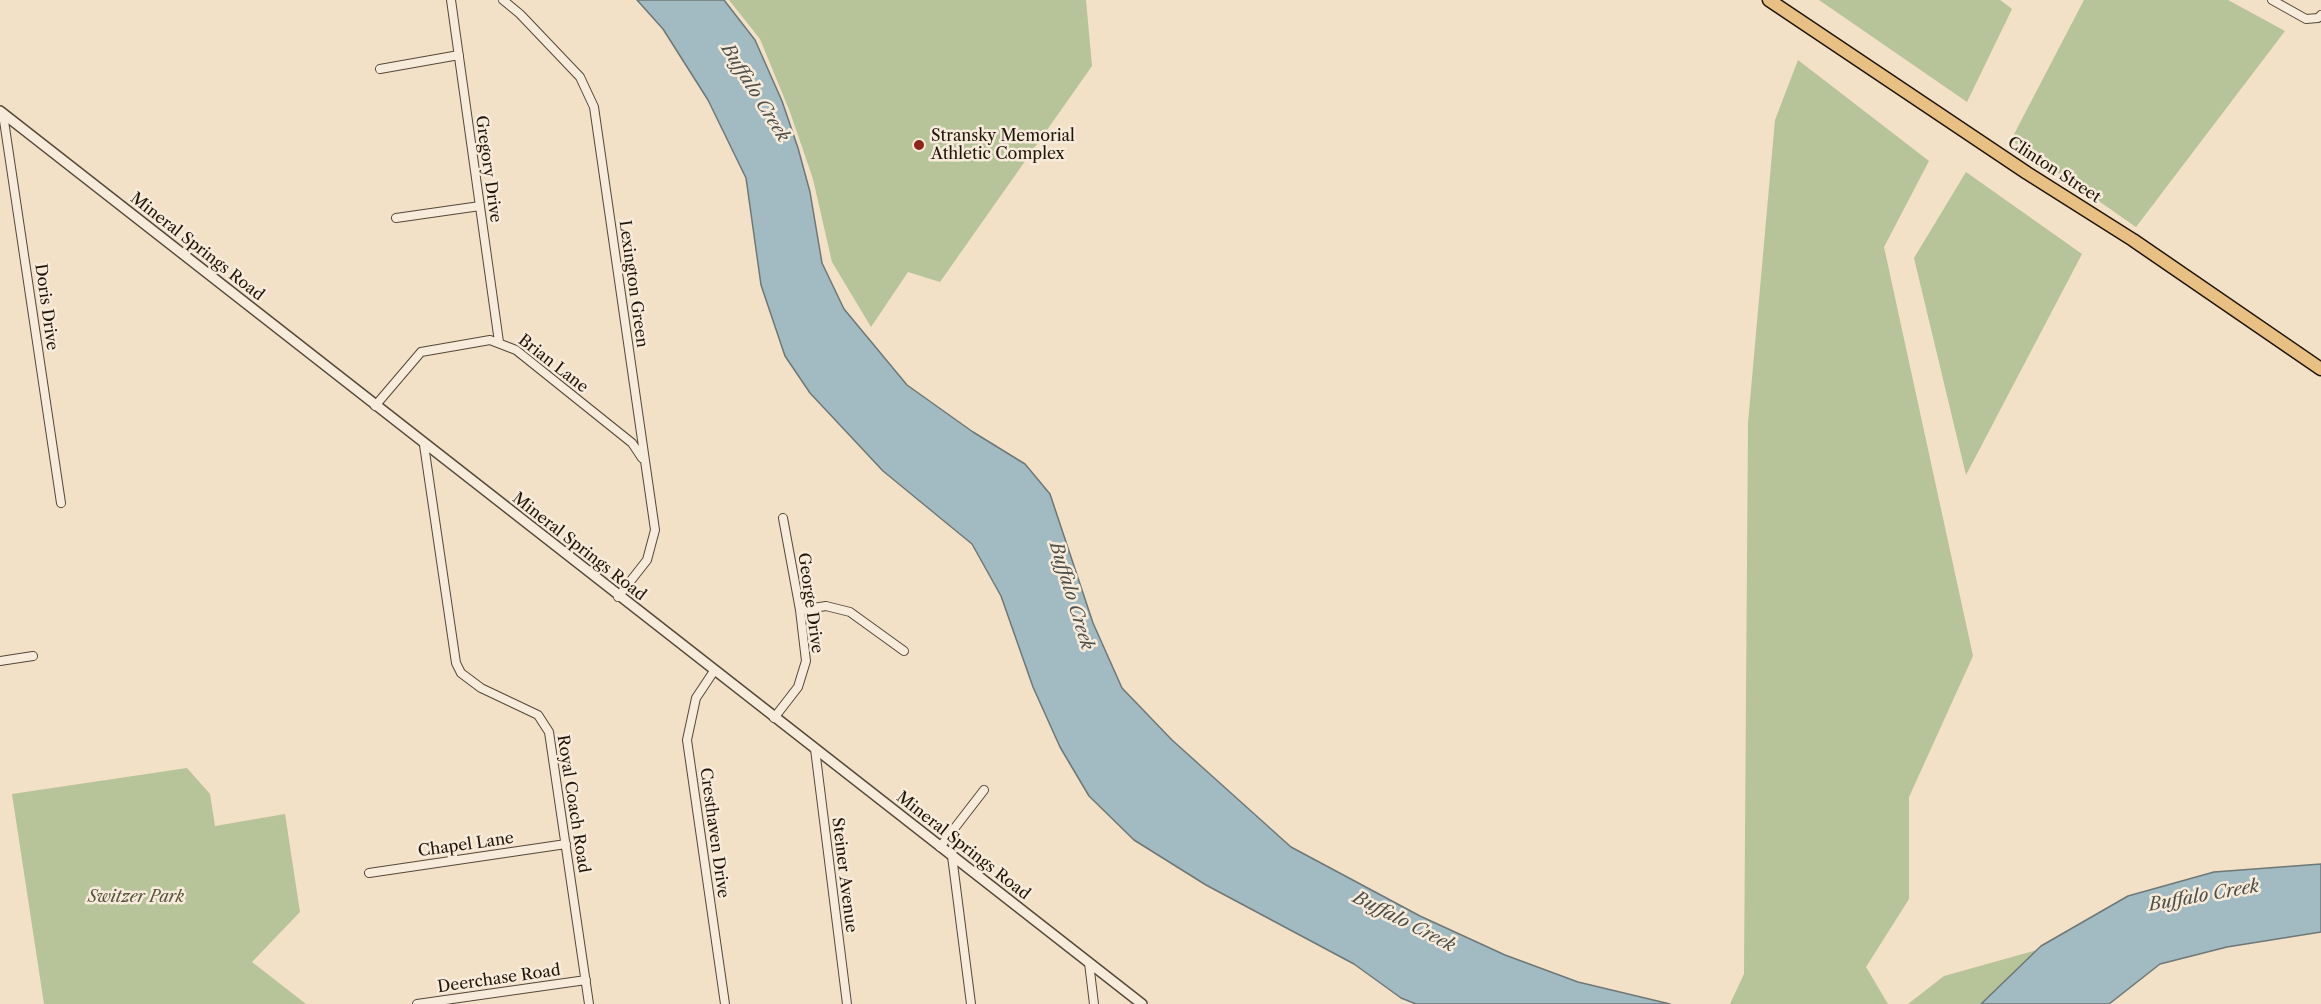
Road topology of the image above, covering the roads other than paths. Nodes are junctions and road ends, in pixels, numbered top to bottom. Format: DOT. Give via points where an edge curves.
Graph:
graph roads {
  1 [pos="451,0"];
  2 [pos="503,0"];
  3 [pos="1769,0"];
  4 [pos="2272,0"];
  5 [pos="2321,15"];
  6 [pos="459,55"];
  7 [pos="380,69"];
  8 [pos="2,113"];
  9 [pos="480,206"];
  10 [pos="396,218"];
  11 [pos="499,342"];
  12 [pos="2321,369"];
  13 [pos="375,406"];
  14 [pos="424,445"];
  15 [pos="645,465"];
  16 [pos="61,503"];
  17 [pos="783,519"];
  18 [pos="618,597"];
  19 [pos="800,610"];
  20 [pos="904,651"];
  21 [pos="33,656"];
  22 [pos="0,661"];
  23 [pos="714,671"];
  24 [pos="774,718"];
  25 [pos="815,749"];
  26 [pos="984,790"];
  27 [pos="566,844"];
  28 [pos="940,847"];
  29 [pos="952,856"];
  30 [pos="369,873"];
  31 [pos="1089,963"];
  32 [pos="586,980"];
  33 [pos="417,1004"];
  34 [pos="590,1004"];
  35 [pos="725,1004"];
  36 [pos="848,1004"];
  37 [pos="971,1004"];
  38 [pos="1094,1004"];
  39 [pos="1142,1004"];
  1 -- 6 [label="street, Gregory Drive"];
  2 -- 15 [label="street, Lexington Green" via="580,77 593,101"];
  3 -- 12 [label="main road, Clinton Street"];
  4 -- 5 [label="street" via="2306,19"];
  6 -- 7 [label="street"];
  6 -- 9 [label="street, Gregory Drive"];
  8 -- 13 [label="street, Mineral Springs Road"];
  8 -- 16 [label="street, Doris Drive"];
  9 -- 10 [label="street"];
  9 -- 11 [label="street, Gregory Drive"];
  11 -- 13 [label="street, Brian Lane" via="479,339 421,352"];
  11 -- 15 [label="street, Brian Lane" via="516,350 632,443"];
  13 -- 14 [label="street, Mineral Springs Road"];
  14 -- 18 [label="street, Mineral Springs Road"];
  14 -- 27 [label="street, Royal Coach Road" via="456,663 470,681 529,710 545,723"];
  15 -- 18 [label="street, Lexington Green" via="654,541 647,560"];
  17 -- 19 [label="street, George Drive"];
  18 -- 23 [label="street, Mineral Springs Road"];
  19 -- 20 [label="street" via="826,606 850,612"];
  19 -- 24 [label="street, George Drive" via="806,648 803,674 790,701"];
  21 -- 22 [label="street"];
  23 -- 24 [label="street, Mineral Springs Road"];
  23 -- 35 [label="street, Cresthaven Drive" via="696,698 687,740"];
  24 -- 25 [label="street, Mineral Springs Road"];
  25 -- 28 [label="street, Mineral Springs Road"];
  25 -- 36 [label="street, Steiner Avenue"];
  26 -- 28 [label="street"];
  27 -- 30 [label="street, Chapel Lane"];
  27 -- 32 [label="street, Royal Coach Road"];
  28 -- 29 [label="street, Mineral Springs Road"];
  29 -- 31 [label="street, Mineral Springs Road"];
  29 -- 37 [label="street"];
  31 -- 38 [label="street"];
  31 -- 39 [label="street, Mineral Springs Road"];
  32 -- 33 [label="street, Deerchase Road"];
  32 -- 34 [label="street, Royal Coach Road"];
}
